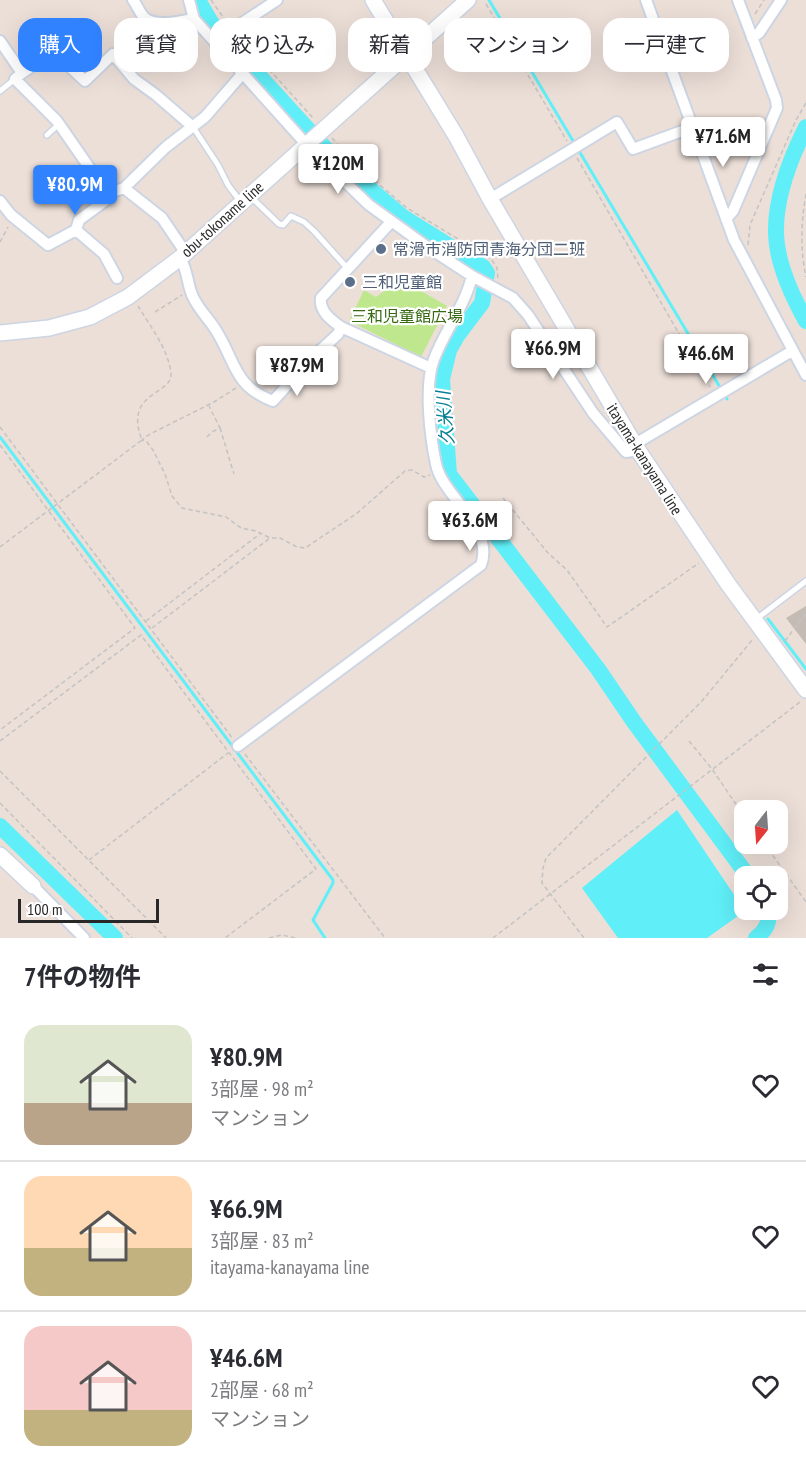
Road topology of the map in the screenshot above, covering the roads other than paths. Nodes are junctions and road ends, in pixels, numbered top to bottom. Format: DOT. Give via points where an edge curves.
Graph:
graph roads {
  1 [pos="133,0"];
  2 [pos="189,0"];
  3 [pos="277,0"];
  4 [pos="374,0"];
  5 [pos="468,0"];
  6 [pos="646,0"];
  7 [pos="738,0"];
  8 [pos="781,0"];
  9 [pos="145,18"];
  10 [pos="194,18"];
  11 [pos="249,18"];
  12 [pos="384,18"];
  13 [pos="198,23"];
  14 [pos="432,32"];
  15 [pos="210,35"];
  16 [pos="752,38"];
  17 [pos="0,41"];
  18 [pos="113,54"];
  19 [pos="387,72"];
  20 [pos="416,72"];
  21 [pos="243,73"];
  22 [pos="18,76"];
  23 [pos="0,92"];
  24 [pos="59,124"];
  25 [pos="193,127"];
  26 [pos="693,127"];
  27 [pos="47,135"];
  28 [pos="306,144"];
  29 [pos="124,188"];
  30 [pos="112,192"];
  31 [pos="245,198"];
  32 [pos="490,199"];
  33 [pos="0,201"];
  34 [pos="726,219"];
  35 [pos="391,222"];
  36 [pos="76,230"];
  37 [pos="183,255"];
  38 [pos="348,269"];
  39 [pos="472,276"];
  40 [pos="117,278"];
  41 [pos="341,327"];
  42 [pos="0,333"];
  43 [pos="792,351"];
  44 [pos="431,368"];
  45 [pos="806,375"];
  46 [pos="636,447"];
  47 [pos="806,581"];
  48 [pos="758,626"];
  49 [pos="806,690"];
  50 [pos="238,746"];
  51 [pos="0,855"];
  52 [pos="33,886"];
  53 [pos="84,938"];
  1 -- 9 [label="street"];
  2 -- 10 [label="street"];
  3 -- 11 [label="street"];
  4 -- 12 [label="main road, itayama-kanayama line"];
  5 -- 14 [label="main road, obu-tokoname line"];
  6 -- 26 [label="street"];
  7 -- 16 [label="street"];
  8 -- 16 [label="street"];
  13 -- 15 [label="street"];
  16 -- 34 [label="street" via="777,108 733,211"];
  17 -- 22 [label="street"];
  18 -- 22 [label="street" via="87,85 58,50"];
  18 -- 25 [label="street" via="134,79"];
  19 -- 28 [label="main road, obu-tokoname line"];
  20 -- 32 [label="main road, itayama-kanayama line"];
  21 -- 25 [label="street"];
  21 -- 28 [label="street"];
  22 -- 23 [label="lane"];
  22 -- 24 [label="street"];
  24 -- 27 [label="lane"];
  24 -- 30 [label="street" via="91,170"];
  25 -- 29 [label="street" via="152,159"];
  25 -- 31 [label="lane" via="228,185"];
  26 -- 32 [label="street" via="633,150 617,122"];
  26 -- 34 [label="street"];
  28 -- 31 [label="main road, obu-tokoname line"];
  28 -- 35 [label="street"];
  29 -- 30 [label="street"];
  29 -- 37 [label="street" via="162,218"];
  30 -- 36 [label="street" via="79,220"];
  31 -- 37 [label="main road, obu-tokoname line"];
  31 -- 38 [label="lane" via="279,224 291,216 303,222"];
  32 -- 46 [label="main road, itayama-kanayama line"];
  33 -- 36 [label="street" via="48,245"];
  34 -- 43 [label="street"];
  35 -- 38 [label="street"];
  35 -- 39 [label="street"];
  36 -- 40 [label="street" via="104,254"];
  37 -- 41 [label="street" via="199,315 219,328 236,373 262,397 273,401"];
  37 -- 42 [label="main road, obu-tokoname line" via="128,297 90,317 49,328"];
  38 -- 41 [label="street" via="320,302 331,320"];
  39 -- 44 [label="street" via="463,305"];
  39 -- 46 [label="street" via="513,298 611,436 626,452"];
  41 -- 44 [label="street"];
  43 -- 45 [label="street"];
  43 -- 46 [label="street"];
  44 -- 50 [label="street" via="431,440 437,470 473,524 484,552 481,565"];
  46 -- 48 [label="main road, itayama-kanayama line"];
  47 -- 48 [label="lane"];
  48 -- 49 [label="main road, itayama-kanayama line"];
  51 -- 52 [label="main road"];
  52 -- 53 [label="street"];
}
